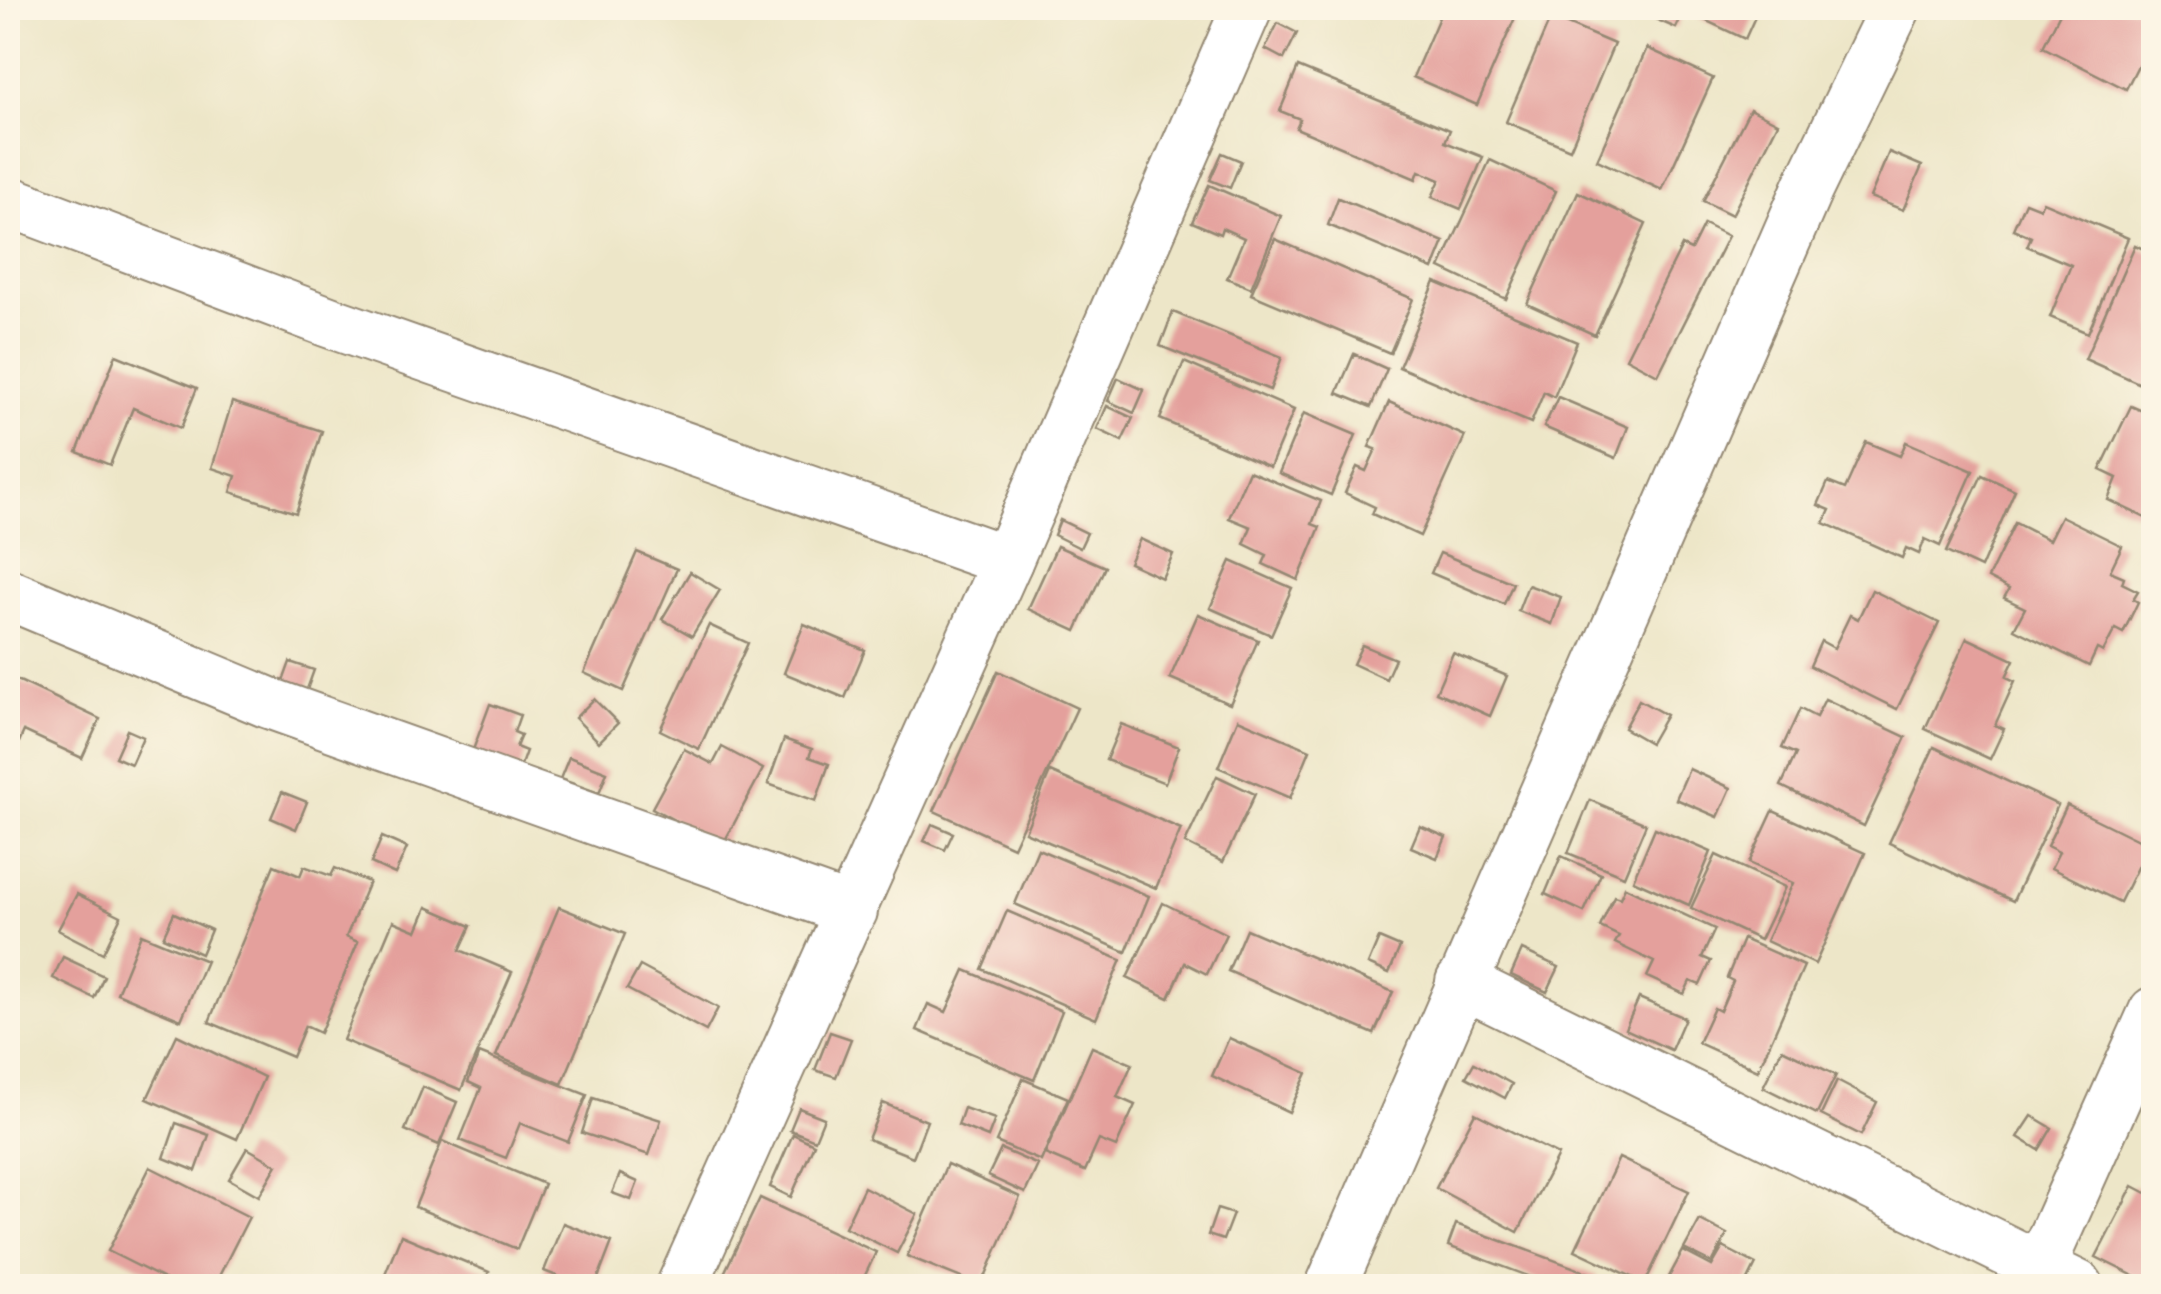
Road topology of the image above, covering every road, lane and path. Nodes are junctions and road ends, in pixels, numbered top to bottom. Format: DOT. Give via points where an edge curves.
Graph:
graph roads {
  1 [pos="1247,8"];
  2 [pos="1895,8"];
  3 [pos="8,201"];
  4 [pos="1007,562"];
  5 [pos="8,594"];
  6 [pos="852,911"];
  7 [pos="1461,982"];
  8 [pos="2154,1012"];
  9 [pos="2059,1278"];
  10 [pos="682,1286"];
  11 [pos="1331,1286"];
  1 -- 4 [label="street"];
  2 -- 7 [label="street" via="1808,188"];
  3 -- 4 [label="street"];
  4 -- 6 [label="street"];
  5 -- 6 [label="street" via="269,703"];
  6 -- 10 [label="street"];
  7 -- 9 [label="street"];
  7 -- 11 [label="street"];
  8 -- 9 [label="street"];
}
